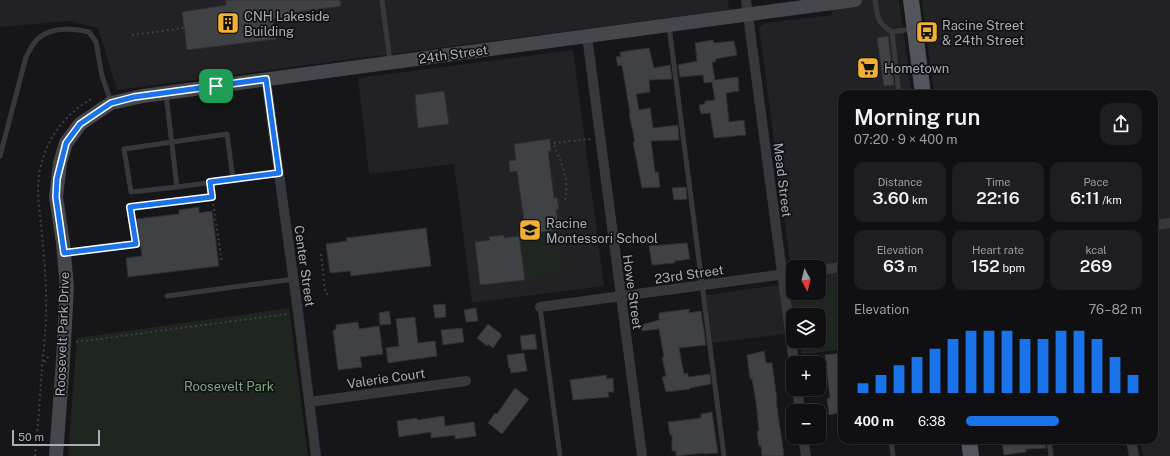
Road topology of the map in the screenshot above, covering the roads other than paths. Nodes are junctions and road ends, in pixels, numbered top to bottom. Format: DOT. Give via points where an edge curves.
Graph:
graph roads {
  1 [pos="382,0"];
  2 [pos="746,0"];
  3 [pos="855,0"];
  4 [pos="875,0"];
  5 [pos="911,0"];
  6 [pos="748,15"];
  7 [pos="669,25"];
  8 [pos="914,29"];
  9 [pos="892,32"];
  10 [pos="587,36"];
  11 [pos="390,62"];
  12 [pos="266,79"];
  13 [pos="899,90"];
  14 [pos="922,90"];
  15 [pos="166,93"];
  16 [pos="111,103"];
  17 [pos="171,141"];
  18 [pos="66,143"];
  19 [pos="0,156"];
  20 [pos="279,173"];
  21 [pos="233,179"];
  22 [pos="177,187"];
  23 [pos="1170,224"];
  24 [pos="1158,225"];
  25 [pos="838,267"];
  26 [pos="826,269"];
  27 [pos="782,274"];
  28 [pos="786,274"];
  29 [pos="294,279"];
  30 [pos="702,285"];
  31 [pos="167,296"];
  32 [pos="621,296"];
  33 [pos="540,307"];
  34 [pos="793,356"];
  35 [pos="466,381"];
  36 [pos="309,402"];
  37 [pos="804,444"];
  38 [pos="892,444"];
  39 [pos="970,444"];
  40 [pos="1050,444"];
  41 [pos="1132,444"];
  42 [pos="56,456"];
  43 [pos="316,456"];
  44 [pos="560,456"];
  45 [pos="642,456"];
  46 [pos="724,456"];
  47 [pos="806,456"];
  48 [pos="893,456"];
  49 [pos="971,456"];
  50 [pos="1051,456"];
  51 [pos="1134,456"];
  1 -- 11 [label="lane"];
  2 -- 6 [label="street, Mead Street"];
  3 -- 6 [label="street, 24th Street"];
  4 -- 9 [label="lane" via="878,19 882,26"];
  5 -- 8 [label="main road"];
  6 -- 7 [label="street, 24th Street"];
  6 -- 27 [label="street, Mead Street"];
  7 -- 10 [label="street, 24th Street"];
  7 -- 30 [label="lane"];
  8 -- 9 [label="lane"];
  8 -- 14 [label="main road"];
  9 -- 13 [label="lane"];
  10 -- 11 [label="street, 24th Street"];
  10 -- 32 [label="street, Howe Street"];
  11 -- 12 [label="street, 24th Street"];
  12 -- 15 [label="street, 24th Street"];
  12 -- 20 [label="street, Center Street"];
  15 -- 16 [label="street, 24th Street"];
  15 -- 17 [label="lane"];
  16 -- 18 [label="street, 24th Street" via="80,124"];
  16 -- 19 [label="lane" via="102,76 96,42 89,32 78,29 53,31 40,36 26,58"];
  17 -- 21 [label="lane" via="227,134"];
  17 -- 22 [label="lane"];
  17 -- 22 [label="lane" via="124,148 131,192"];
  18 -- 42 [label="street, Roosevelt Park Drive" via="60,163 56,197 67,287"];
  20 -- 21 [label="lane"];
  20 -- 29 [label="street, Center Street"];
  21 -- 22 [label="lane"];
  23 -- 24 [label="street"];
  25 -- 26 [label="street"];
  27 -- 28 [label="street, 23rd Street"];
  27 -- 30 [label="street, 23rd Street"];
  27 -- 34 [label="street, Mead Street"];
  29 -- 31 [label="lane"];
  29 -- 36 [label="street, Center Street"];
  30 -- 32 [label="street, 23rd Street"];
  30 -- 46 [label="lane"];
  32 -- 33 [label="street, 23rd Street"];
  32 -- 45 [label="street, Howe Street"];
  33 -- 44 [label="lane"];
  35 -- 36 [label="street, Valerie Court"];
  36 -- 43 [label="street, Center Street"];
  37 -- 47 [label="street"];
  38 -- 48 [label="lane"];
  39 -- 49 [label="main road"];
  40 -- 50 [label="lane"];
  41 -- 51 [label="street"];
}
